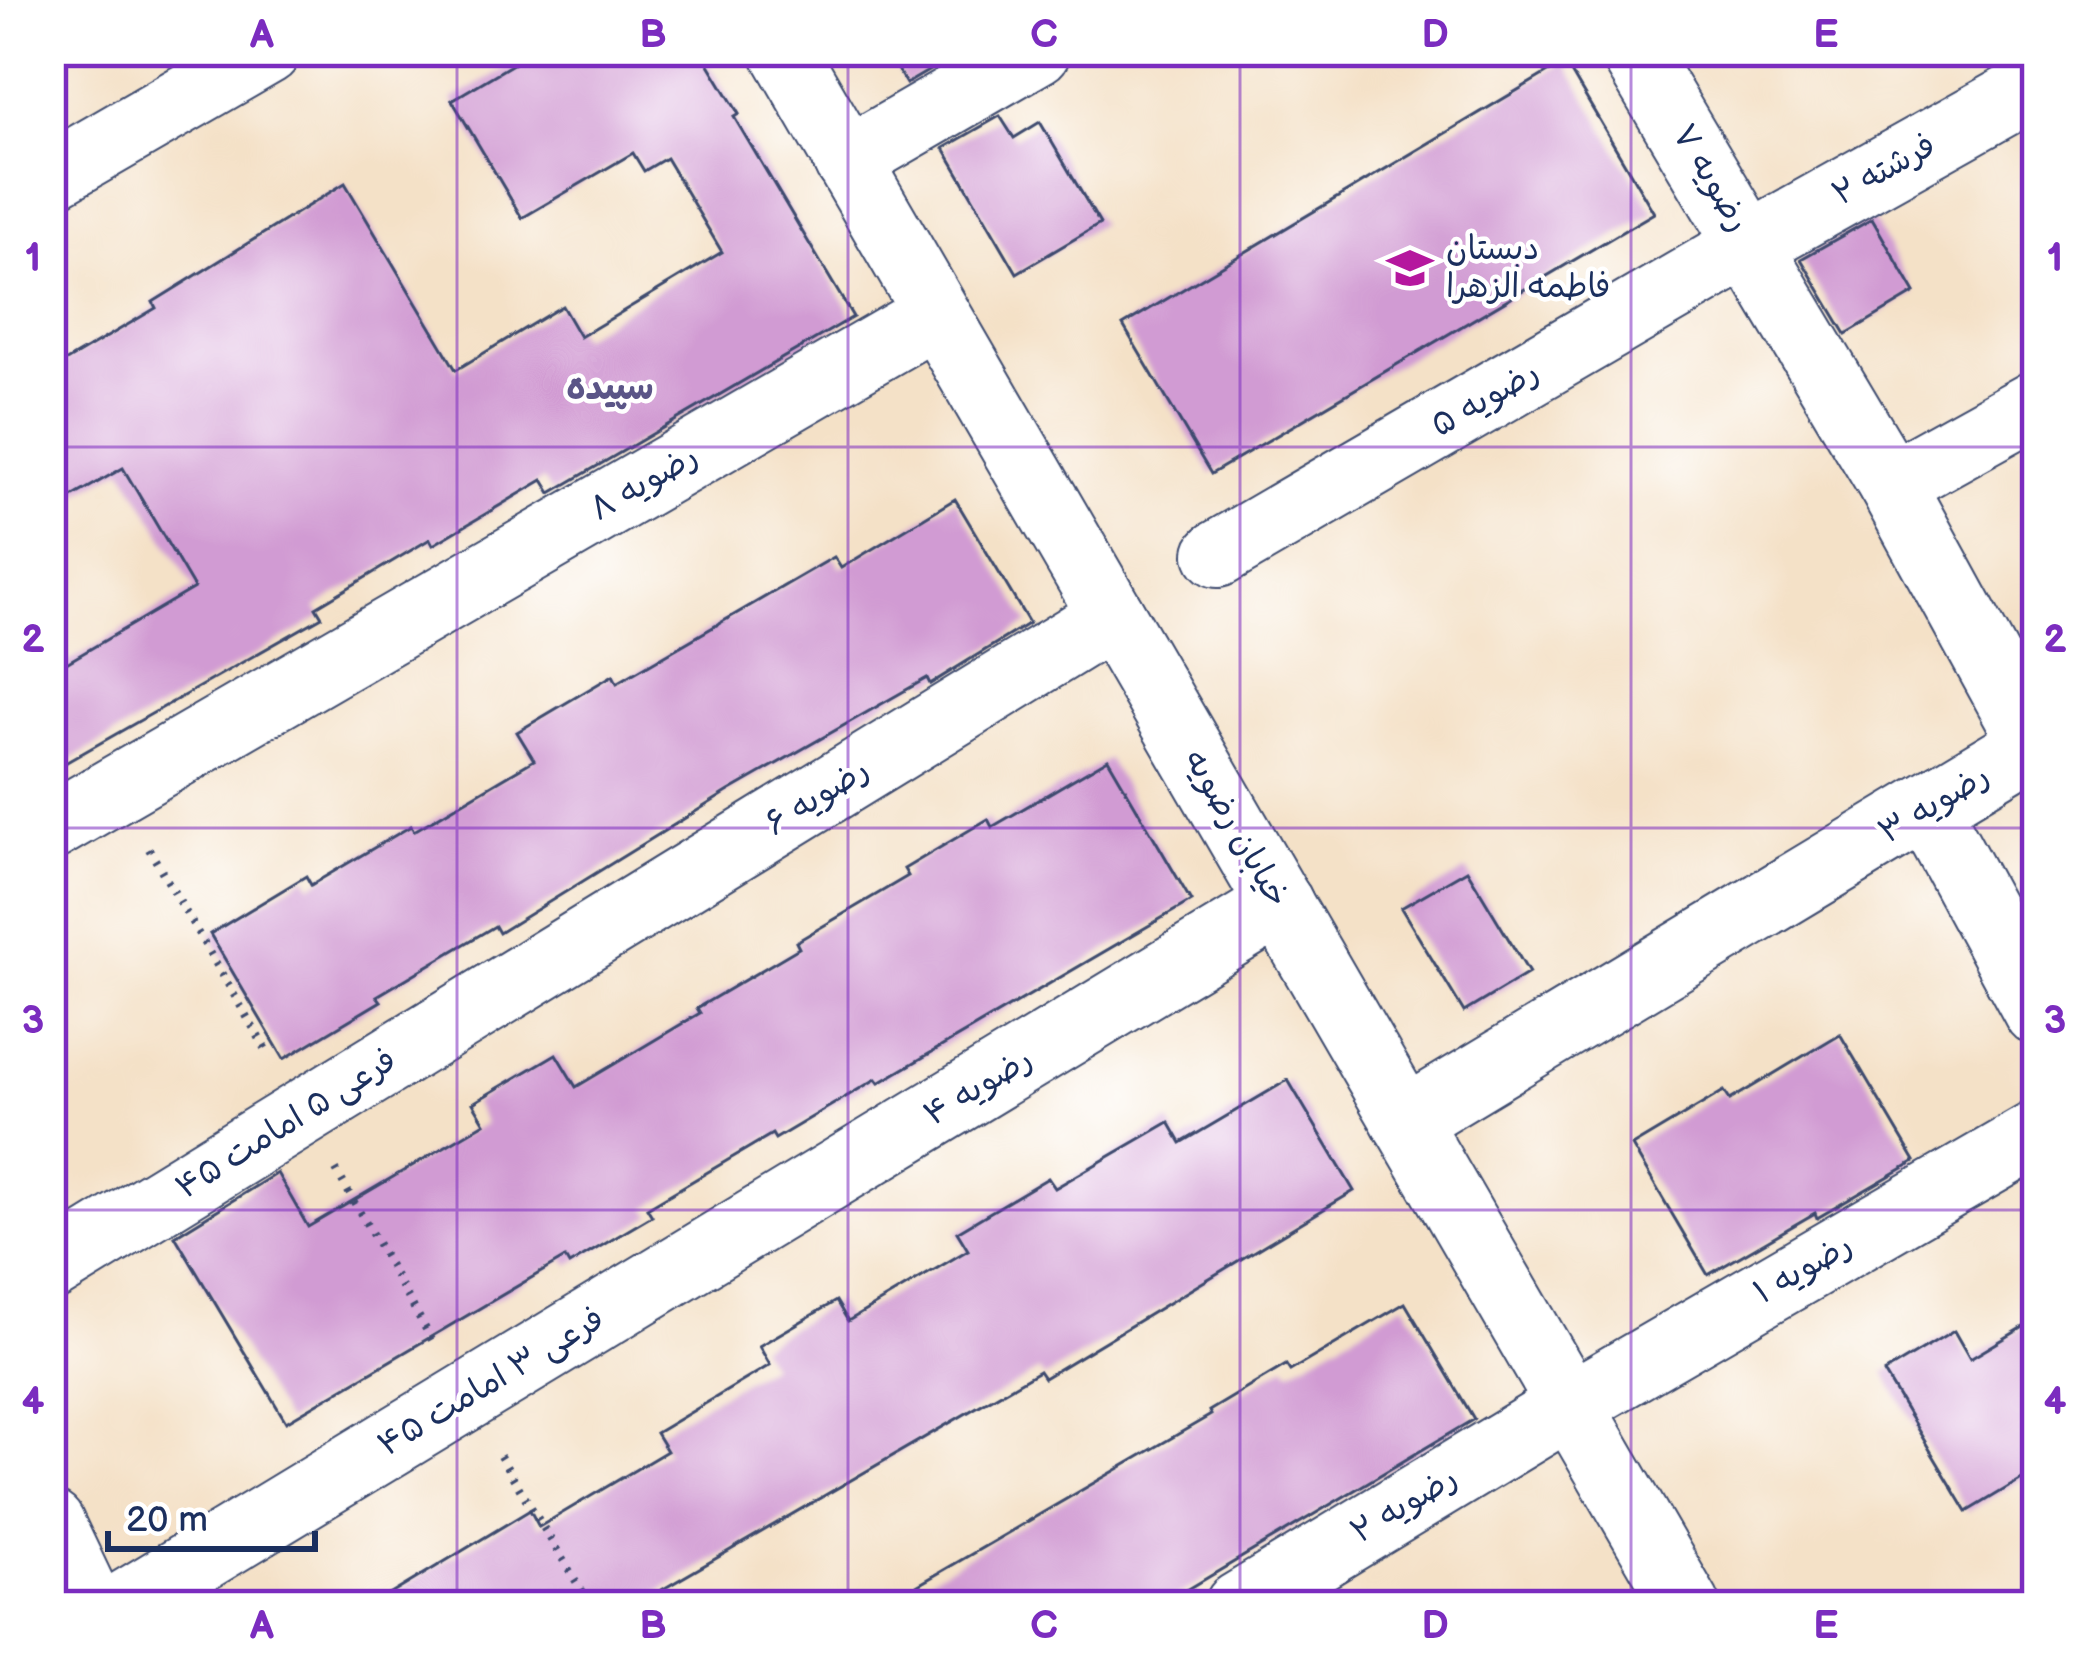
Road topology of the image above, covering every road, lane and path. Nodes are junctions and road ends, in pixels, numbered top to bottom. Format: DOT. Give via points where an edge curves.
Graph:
graph roads {
  1 [pos="267,51"];
  2 [pos="784,51"];
  3 [pos="1037,51"];
  4 [pos="1633,51"];
  5 [pos="2021,90"];
  6 [pos="848,161"];
  7 [pos="70,165"];
  8 [pos="1751,244"];
  9 [pos="936,314"];
  10 [pos="2037,403"];
  11 [pos="1891,484"];
  12 [pos="1219,554"];
  13 [pos="1112,616"];
  14 [pos="114,790"];
  15 [pos="1927,808"];
  16 [pos="51,827"];
  17 [pos="1280,904"];
  18 [pos="522,979"];
  19 [pos="2037,1012"];
  20 [pos="304,1114"];
  21 [pos="1405,1121"];
  22 [pos="2037,1134"];
  23 [pos="51,1268"];
  24 [pos="675,1270"];
  25 [pos="465,1398"];
  26 [pos="1570,1405"];
  27 [pos="51,1524"];
  28 [pos="2037,1584"];
  29 [pos="90,1606"];
  30 [pos="122,1606"];
  31 [pos="591,1606"];
  32 [pos="1238,1606"];
  33 [pos="1687,1606"];
  34 [pos="2002,1606"];
  1 -- 7 [label="street"];
  2 -- 6 [label="street, خیابان رضویه"];
  3 -- 6 [label="street"];
  4 -- 8 [label="street, رضویه ۷"];
  5 -- 8 [label="street, فرشته ۲"];
  6 -- 9 [label="street, خیابان رضویه"];
  8 -- 11 [label="street, رضویه ۳"];
  8 -- 12 [label="street, رضویه ۵"];
  9 -- 13 [label="street, خیابان رضویه"];
  9 -- 14 [label="street, رضویه ۸"];
  10 -- 11 [label="street"];
  11 -- 15 [label="street, رضویه ۳" via="2033,743"];
  13 -- 17 [label="street, خیابان رضویه"];
  13 -- 18 [label="street, رضویه ۶"];
  14 -- 16 [label="street, رضویه ۸"];
  14 -- 20 [label="path"];
  15 -- 19 [label="street"];
  15 -- 21 [label="street, رضویه ۳"];
  17 -- 21 [label="street, خیابان رضویه"];
  17 -- 24 [label="street, رضویه ۴"];
  18 -- 20 [label="street, فرعی ۵ امامت ۴۵"];
  20 -- 23 [label="street, فرعی ۵ امامت ۴۵"];
  20 -- 25 [label="path"];
  21 -- 26 [label="street, خیابان رضویه"];
  22 -- 26 [label="street, رضویه ۱"];
  24 -- 25 [label="street, فرعی ۳ امامت ۴۵"];
  25 -- 30 [label="street, فرعی ۳ امامت ۴۵"];
  25 -- 31 [label="path"];
  26 -- 32 [label="street, رضویه ۲"];
  26 -- 33 [label="street, خیابان رضویه"];
  27 -- 29 [label="street"];
  28 -- 34 [label="path"];
}
